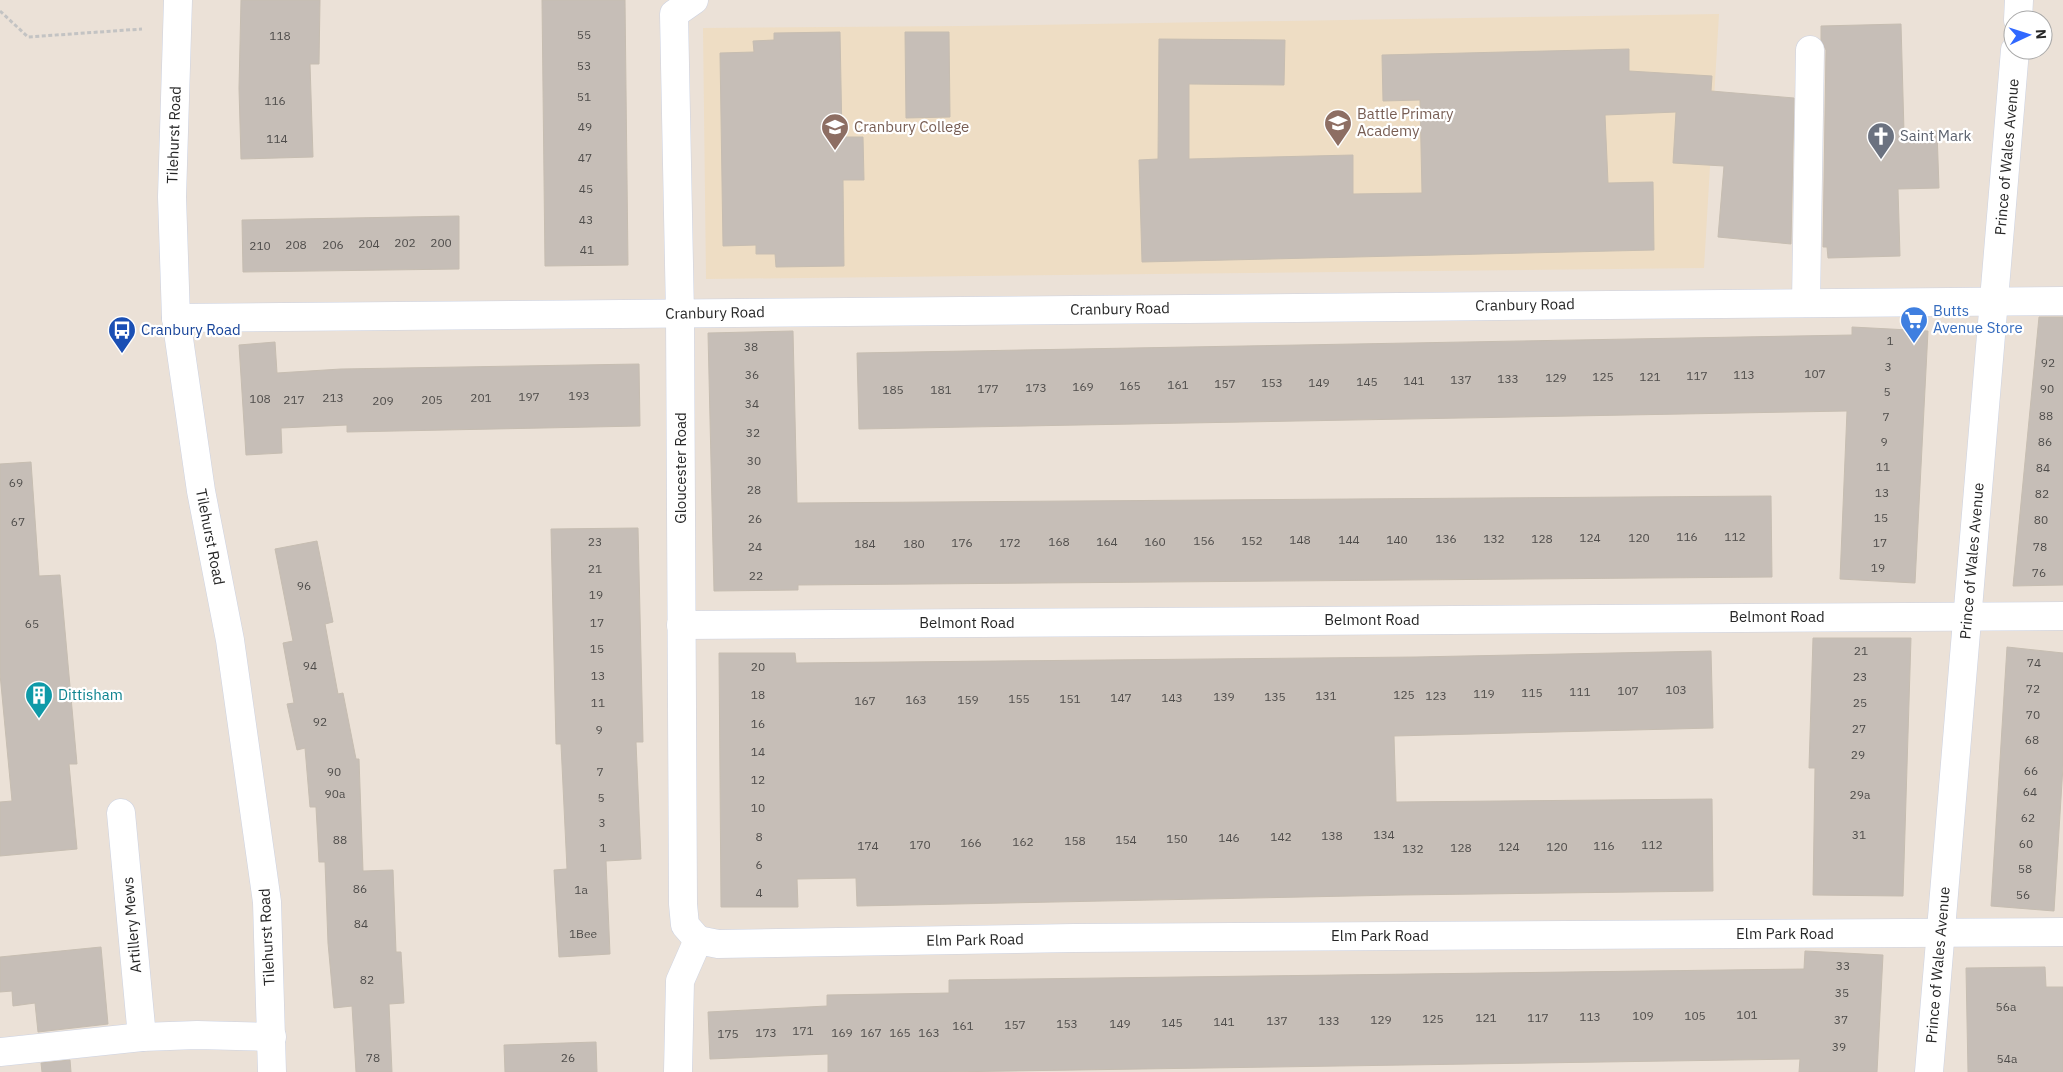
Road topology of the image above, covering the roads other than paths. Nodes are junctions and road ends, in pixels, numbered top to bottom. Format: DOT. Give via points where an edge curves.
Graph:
graph roads {
  1 [pos="694,0"];
  2 [pos="178,13"];
  3 [pos="1810,50"];
  4 [pos="2014,60"];
  5 [pos="1995,301"];
  6 [pos="2063,301"];
  7 [pos="1806,303"];
  8 [pos="680,314"];
  9 [pos="176,318"];
  10 [pos="1968,616"];
  11 [pos="2063,616"];
  12 [pos="681,625"];
  13 [pos="121,812"];
  14 [pos="2063,932"];
  15 [pos="1940,933"];
  16 [pos="698,940"];
  17 [pos="142,1037"];
  18 [pos="272,1037"];
  19 [pos="0,1052"];
  20 [pos="272,1072"];
  21 [pos="678,1072"];
  22 [pos="1929,1072"];
  1 -- 8 [label="street, Gloucester Road" via="674,14"];
  2 -- 9 [label="street, Tilehurst Road" via="172,197"];
  3 -- 7 [label="street"];
  4 -- 5 [label="street, Prince of Wales Avenue"];
  5 -- 6 [label="street, Cranbury Road"];
  5 -- 7 [label="street, Cranbury Road"];
  5 -- 10 [label="street, Prince of Wales Avenue"];
  7 -- 8 [label="street, Cranbury Road"];
  8 -- 9 [label="street, Cranbury Road"];
  8 -- 12 [label="street, Gloucester Road"];
  9 -- 18 [label="street, Tilehurst Road" via="201,490 230,640 267,902"];
  10 -- 11 [label="street, Belmont Road"];
  10 -- 12 [label="street, Belmont Road"];
  10 -- 15 [label="street, Prince of Wales Avenue"];
  12 -- 16 [label="street, Gloucester Road" via="683,904 685,925"];
  13 -- 17 [label="street, Artillery Mews"];
  14 -- 15 [label="street, Elm Park Road"];
  15 -- 16 [label="street, Elm Park Road" via="1074,938 718,944"];
  15 -- 22 [label="street, Prince of Wales Avenue"];
  16 -- 21 [label="street" via="680,981"];
  17 -- 18 [label="street"];
  17 -- 19 [label="street"];
  18 -- 20 [label="street, Tilehurst Road"];
}
